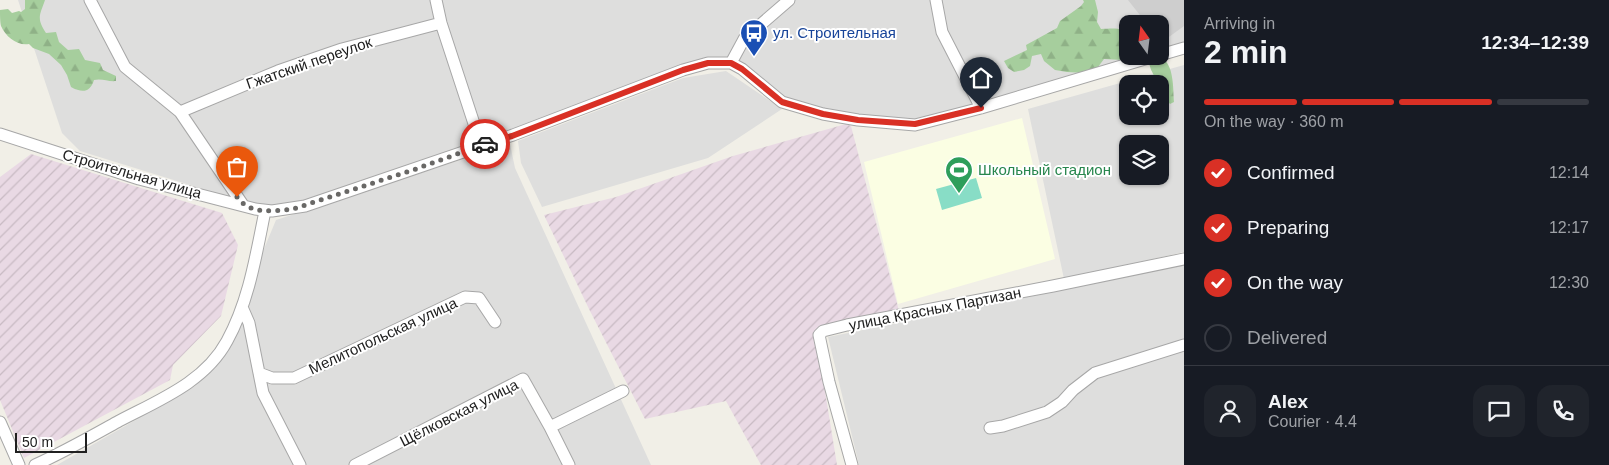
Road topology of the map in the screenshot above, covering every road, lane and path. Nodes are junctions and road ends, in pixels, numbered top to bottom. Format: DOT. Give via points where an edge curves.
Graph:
graph roads {
  1 [pos="90,0"];
  2 [pos="789,0"];
  3 [pos="936,0"];
  4 [pos="438,1"];
  5 [pos="442,23"];
  6 [pos="1184,48"];
  7 [pos="1169,52"];
  8 [pos="731,63"];
  9 [pos="1126,65"];
  10 [pos="981,108"];
  11 [pos="180,112"];
  12 [pos="0,134"];
  13 [pos="481,145"];
  14 [pos="243,205"];
  15 [pos="265,211"];
  16 [pos="1184,259"];
  17 [pos="242,307"];
  18 [pos="495,322"];
  19 [pos="1184,345"];
  20 [pos="259,373"];
  21 [pos="622,391"];
  22 [pos="0,422"];
  23 [pos="550,427"];
  24 [pos="990,428"];
  25 [pos="19,465"];
  26 [pos="35,465"];
  27 [pos="300,465"];
  28 [pos="355,465"];
  29 [pos="569,465"];
  30 [pos="852,465"];
  1 -- 11 [label="street" via="125,67"];
  2 -- 8 [label="street" via="744,39"];
  3 -- 10 [label="street" via="942,32"];
  4 -- 5 [label="street"];
  5 -- 11 [label="street, Гжатский переулок" via="342,49 278,71"];
  5 -- 13 [label="street"];
  6 -- 7 [label="street"];
  8 -- 10 [label="street" via="782,102 823,114 915,124"];
  8 -- 13 [label="street, Строительная улица" via="708,63 683,70"];
  9 -- 10 [label="street"];
  11 -- 14 [label="street"];
  12 -- 14 [label="street, Строительная улица" via="139,179"];
  13 -- 15 [label="street, Строительная улица" via="305,206"];
  14 -- 15 [label="street, Строительная улица"];
  15 -- 17 [label="street" via="255,264"];
  16 -- 30 [label="street, улица Красных Партизан" via="823,330 819,335 823,356"];
  17 -- 20 [label="street" via="250,323"];
  17 -- 26 [label="street" via="226,343 210,365 186,385"];
  18 -- 20 [label="street, Мелитопольская улица" via="479,298 464,297 294,378 272,378"];
  19 -- 24 [label="street" via="1095,373 1047,412"];
  20 -- 27 [label="street" via="263,393"];
  21 -- 23 [label="street"];
  22 -- 25 [label="street"];
  23 -- 28 [label="street, Щёлковская улица" via="523,379"];
  23 -- 29 [label="street"];
}
